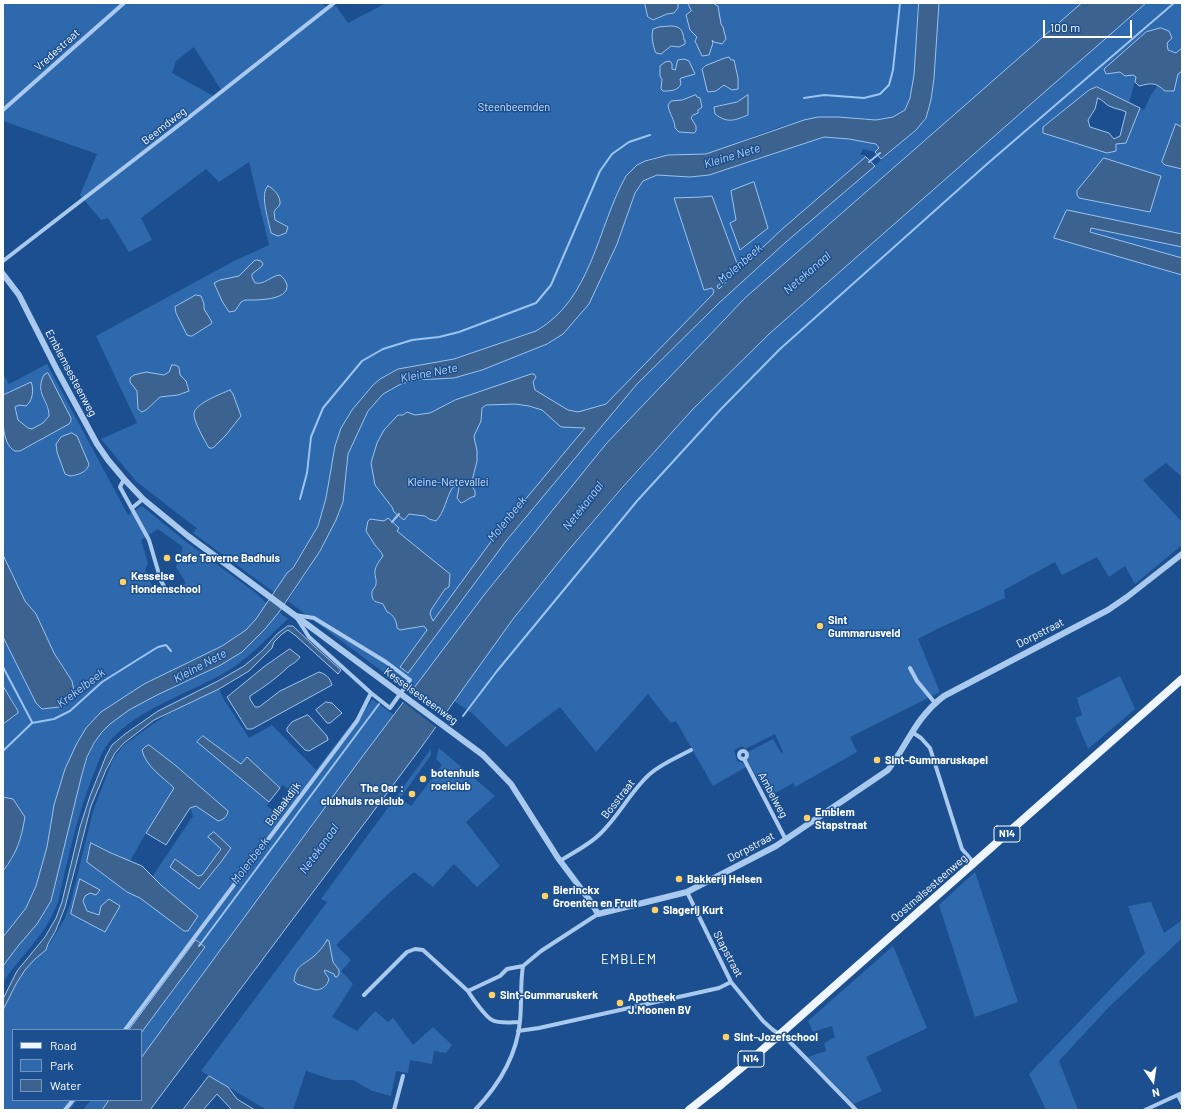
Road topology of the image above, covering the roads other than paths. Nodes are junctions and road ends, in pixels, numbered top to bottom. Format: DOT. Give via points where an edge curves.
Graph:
graph roads {
  1 [pos="124,3"];
  2 [pos="334,3"];
  3 [pos="3,110"];
  4 [pos="3,261"];
  5 [pos="3,274"];
  6 [pos="124,480"];
  7 [pos="143,499"];
  8 [pos="132,508"];
  9 [pos="188,536"];
  10 [pos="1182,554"];
  11 [pos="164,586"];
  12 [pos="294,614"];
  13 [pos="910,668"];
  14 [pos="1182,679"];
  15 [pos="371,693"];
  16 [pos="935,703"];
  17 [pos="912,732"];
  18 [pos="691,750"];
  19 [pos="744,759"];
  20 [pos="786,840"];
  21 [pos="560,861"];
  22 [pos="974,863"];
  23 [pos="687,892"];
  24 [pos="598,914"];
  25 [pos="523,966"];
  26 [pos="731,982"];
  27 [pos="468,991"];
  28 [pos="364,995"];
  29 [pos="520,1022"];
  30 [pos="126,1029"];
  31 [pos="518,1031"];
  32 [pos="780,1034"];
  33 [pos="402,1076"];
  34 [pos="1180,1094"];
  35 [pos="72,1101"];
  36 [pos="1182,1103"];
  37 [pos="65,1110"];
  38 [pos="394,1110"];
  39 [pos="475,1110"];
  40 [pos="689,1110"];
  41 [pos="856,1110"];
  42 [pos="1145,1110"];
  1 -- 3 [label="street, Vredestraat"];
  2 -- 4 [label="street, Beemdweg"];
  5 -- 6 [label="street, Emblemsesteenweg" via="19,295 97,444"];
  6 -- 7 [label="street, Emblemsesteenweg"];
  6 -- 8 [label="street" via="120,487"];
  7 -- 8 [label="street"];
  7 -- 9 [label="street, Emblemsesteenweg"];
  8 -- 11 [label="street" via="149,540"];
  9 -- 12 [label="street, Kesselsesteenweg"];
  10 -- 16 [label="street, Dorpstraat" via="1108,610 952,691"];
  12 -- 15 [label="street" via="309,638"];
  12 -- 15 [label="street" via="314,618 386,662 410,680 390,708"];
  12 -- 21 [label="street, Kesselsesteenweg" via="483,755 511,784"];
  13 -- 16 [label="street"];
  14 -- 22 [label="main road, Oostmalsesteenweg / N14"];
  15 -- 30 [label="street, Bollaakdijk" via="357,721"];
  16 -- 17 [label="street, Dorpstraat"];
  17 -- 20 [label="street, Dorpstraat" via="888,770"];
  17 -- 22 [label="street" via="930,748 962,848"];
  18 -- 21 [label="street, Bosstraat" via="652,773 600,835"];
  19 -- 20 [label="street, Ambelweg"];
  20 -- 23 [label="street, Dorpstraat"];
  21 -- 24 [label="street, Kesselsesteenweg"];
  22 -- 32 [label="main road, Oostmalsesteenweg / N14"];
  23 -- 24 [label="street, Dorpstraat"];
  23 -- 26 [label="street, Stapstraat"];
  24 -- 25 [label="street, Dorpstraat" via="541,951"];
  25 -- 27 [label="street" via="507,969 500,976"];
  25 -- 29 [label="street"];
  26 -- 31 [label="street" via="719,988"];
  26 -- 32 [label="street, Stapstraat" via="763,1021"];
  27 -- 28 [label="street" via="423,950 415,949 407,952"];
  27 -- 29 [label="street" via="492,1020"];
  29 -- 31 [label="street"];
  31 -- 39 [label="street" via="508,1063 493,1088"];
  32 -- 40 [label="main road, Oostmalsesteenweg / N14"];
  32 -- 41 [label="street, Stapstraat"];
  33 -- 38 [label="street"];
  34 -- 36 [label="street"];
  34 -- 42 [label="street"];
  35 -- 37 [label="street"];
}
